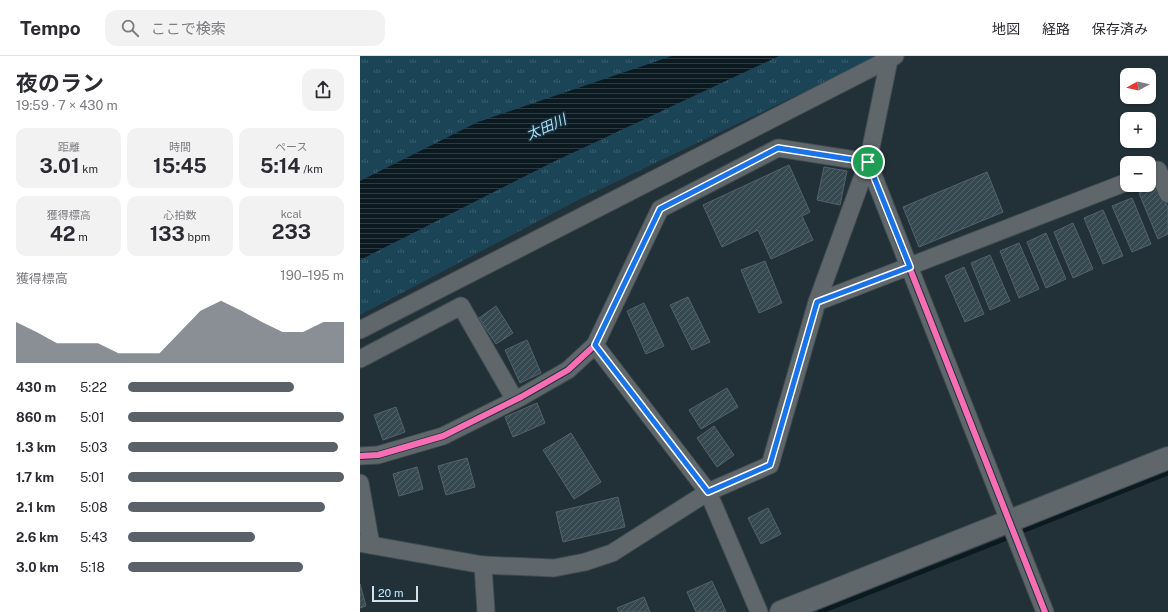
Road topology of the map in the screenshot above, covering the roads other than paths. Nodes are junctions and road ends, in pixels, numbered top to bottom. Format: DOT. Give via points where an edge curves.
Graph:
graph roads {
  1 [pos="892,58"];
  2 [pos="868,162"];
  3 [pos="1158,170"];
  4 [pos="1120,185"];
  5 [pos="1168,194"];
  6 [pos="910,267"];
  7 [pos="817,302"];
  8 [pos="360,330"];
  9 [pos="595,345"];
  10 [pos="360,359"];
  11 [pos="515,400"];
  12 [pos="360,456"];
  13 [pos="1168,458"];
  14 [pos="360,483"];
  15 [pos="708,492"];
  16 [pos="1008,521"];
  17 [pos="365,544"];
  18 [pos="483,565"];
  19 [pos="486,612"];
  20 [pos="759,612"];
  21 [pos="782,612"];
  22 [pos="1045,612"];
  1 -- 2 [label="street"];
  1 -- 8 [label="street"];
  2 -- 6 [label="street"];
  2 -- 7 [label="street"];
  2 -- 9 [label="street" via="778,148 660,209"];
  3 -- 5 [label="street"];
  4 -- 6 [label="street"];
  6 -- 7 [label="street"];
  6 -- 16 [label="street"];
  7 -- 15 [label="street" via="770,465"];
  9 -- 11 [label="street" via="568,370"];
  9 -- 15 [label="street"];
  10 -- 11 [label="street" via="461,306"];
  11 -- 12 [label="street" via="443,436 378,455"];
  13 -- 16 [label="street"];
  14 -- 17 [label="street"];
  15 -- 18 [label="street" via="612,553 585,562 554,568"];
  15 -- 20 [label="street"];
  16 -- 21 [label="street"];
  16 -- 22 [label="street"];
  17 -- 18 [label="street"];
  18 -- 19 [label="street"];
}
